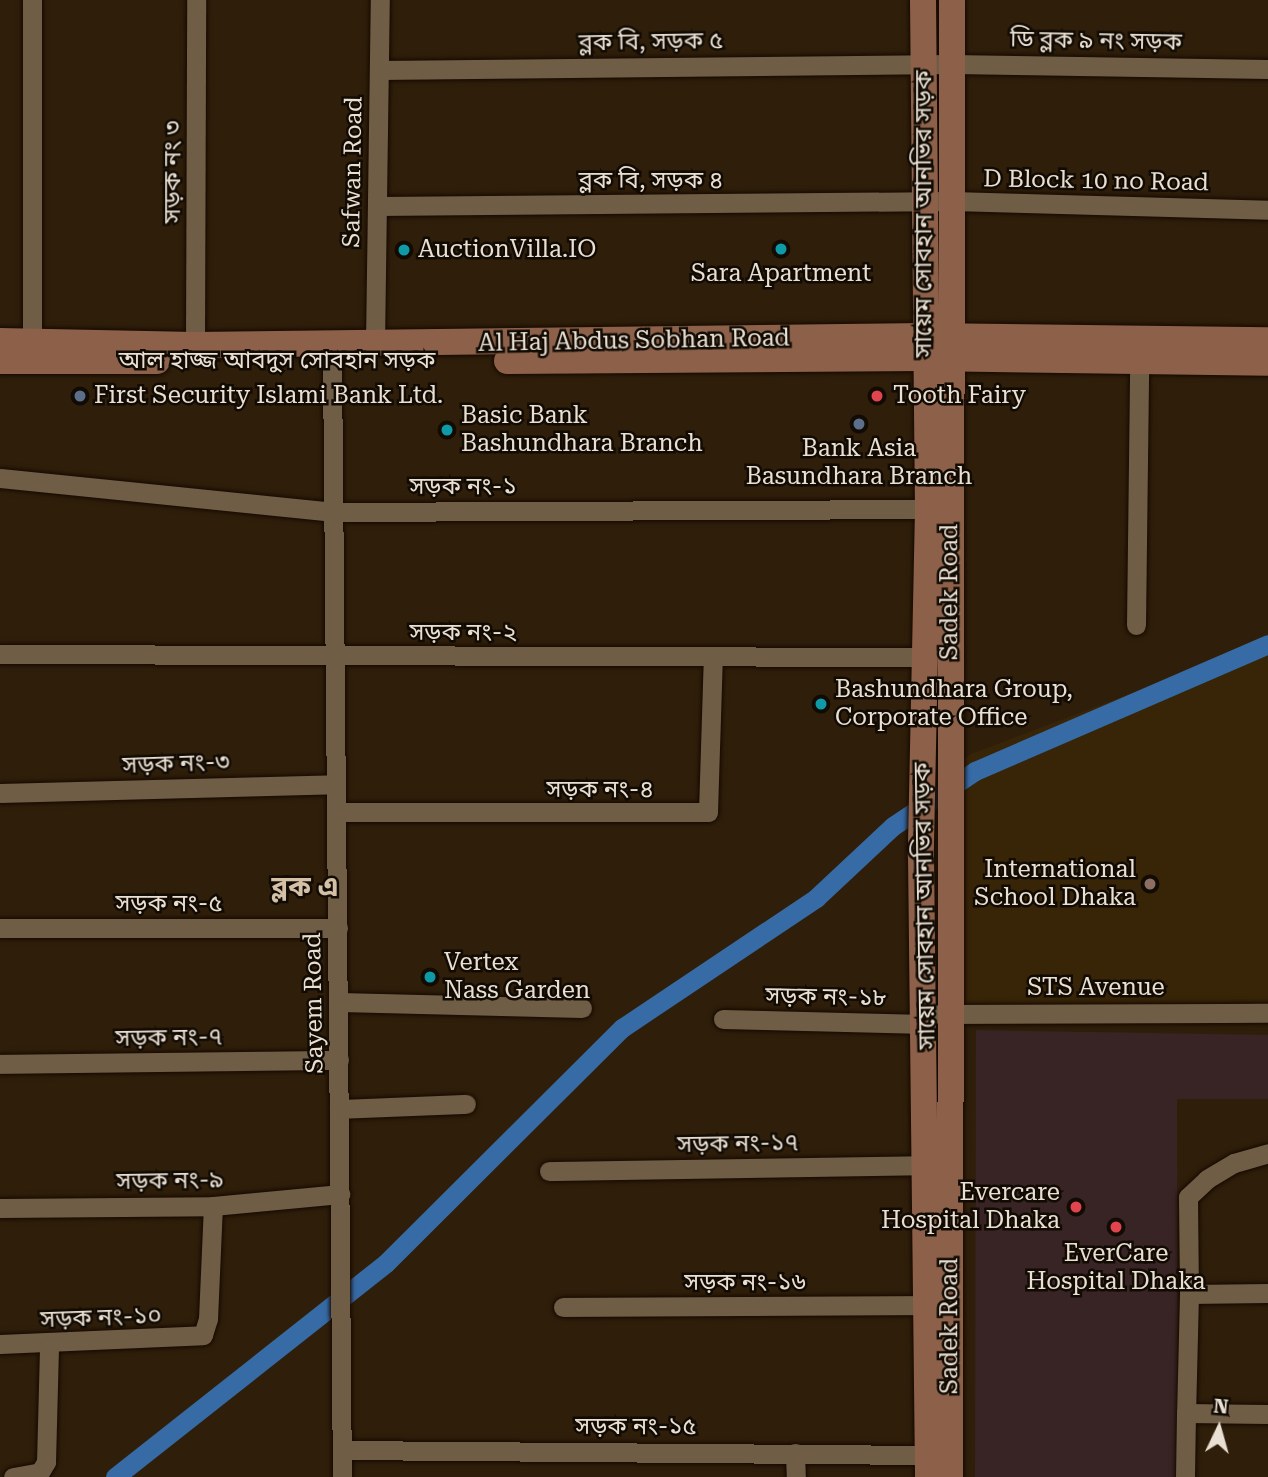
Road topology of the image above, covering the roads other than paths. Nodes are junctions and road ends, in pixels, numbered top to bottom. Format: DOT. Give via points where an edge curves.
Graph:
graph roads {
  1 [pos="32,0"];
  2 [pos="196,0"];
  3 [pos="380,0"];
  4 [pos="923,0"];
  5 [pos="952,0"];
  6 [pos="923,64"];
  7 [pos="952,64"];
  8 [pos="1268,69"];
  9 [pos="379,70"];
  10 [pos="952,201"];
  11 [pos="923,205"];
  12 [pos="378,206"];
  13 [pos="1268,210"];
  14 [pos="32,340"];
  15 [pos="1268,340"];
  16 [pos="0,341"];
  17 [pos="375,344"];
  18 [pos="195,345"];
  19 [pos="924,347"];
  20 [pos="951,349"];
  21 [pos="0,361"];
  22 [pos="332,361"];
  23 [pos="1139,362"];
  24 [pos="1268,363"];
  25 [pos="0,478"];
  26 [pos="928,509"];
  27 [pos="337,512"];
  28 [pos="1136,625"];
  29 [pos="0,654"];
  30 [pos="335,657"];
  31 [pos="713,657"];
  32 [pos="925,657"];
  33 [pos="337,784"];
  34 [pos="8,792"];
  35 [pos="337,812"];
  36 [pos="0,928"];
  37 [pos="338,928"];
  38 [pos="339,1002"];
  39 [pos="582,1008"];
  40 [pos="953,1012"];
  41 [pos="1268,1013"];
  42 [pos="723,1019"];
  43 [pos="925,1020"];
  44 [pos="339,1060"];
  45 [pos="0,1065"];
  46 [pos="466,1104"];
  47 [pos="340,1109"];
  48 [pos="1268,1153"];
  49 [pos="927,1165"];
  50 [pos="549,1171"];
  51 [pos="340,1194"];
  52 [pos="213,1206"];
  53 [pos="0,1208"];
  54 [pos="1268,1293"];
  55 [pos="1189,1294"];
  56 [pos="928,1305"];
  57 [pos="563,1307"];
  58 [pos="0,1344"];
  59 [pos="49,1345"];
  60 [pos="1186,1413"];
  61 [pos="1268,1414"];
  62 [pos="343,1450"];
  63 [pos="795,1453"];
  64 [pos="928,1466"];
  65 [pos="13,1477"];
  66 [pos="342,1477"];
  67 [pos="796,1477"];
  68 [pos="950,1477"];
  69 [pos="1185,1477"];
  1 -- 14 [label="street"];
  2 -- 18 [label="street, সড়ক নং ৩"];
  3 -- 9 [label="street, Safwan Road"];
  4 -- 6 [label="street, সায়েম সোবহান আনভির সড়ক"];
  5 -- 7 [label="street, Sadek Road"];
  6 -- 7 [label="street, ডি ব্লক ৯ নং সড়ক"];
  6 -- 9 [label="street, ব্লক বি, সড়ক ৫"];
  6 -- 11 [label="street, সায়েম সোবহান আনভির সড়ক"];
  7 -- 8 [label="street, ডি ব্লক ৯ নং সড়ক"];
  7 -- 10 [label="street, Sadek Road"];
  9 -- 12 [label="street, Safwan Road"];
  10 -- 11 [label="street, D Block 10 no Road"];
  10 -- 13 [label="street, D Block 10 no Road"];
  10 -- 20 [label="street, Sadek Road"];
  11 -- 12 [label="street, ব্লক বি, সড়ক ৪"];
  11 -- 19 [label="street, সায়েম সোবহান আনভির সড়ক"];
  12 -- 17 [label="street, Safwan Road"];
  14 -- 16 [label="street, Al Haj Abdus Sobhan Road"];
  14 -- 18 [label="street, Al Haj Abdus Sobhan Road"];
  15 -- 20 [label="street, Al Haj Abdus Sobhan Road"];
  17 -- 18 [label="street, Al Haj Abdus Sobhan Road"];
  17 -- 19 [label="street, Al Haj Abdus Sobhan Road"];
  19 -- 20 [label="street, Al Haj Abdus Sobhan Road"];
  19 -- 22 [label="street, আল হাজ্জ আবদুস সোবহান সড়ক"];
  19 -- 26 [label="street, সায়েম সোবহান আনভির সড়ক"];
  20 -- 23 [label="street"];
  20 -- 40 [label="street, Sadek Road"];
  21 -- 22 [label="street, আল হাজ্জ আবদুস সোবহান সড়ক"];
  22 -- 27 [label="street, Sayem Road"];
  23 -- 24 [label="street"];
  23 -- 28 [label="street"];
  25 -- 27 [label="street, সড়ক নং-১"];
  26 -- 27 [label="street, সড়ক নং-১"];
  26 -- 32 [label="street, সায়েম সোবহান আনভির সড়ক"];
  27 -- 30 [label="street, Sayem Road"];
  29 -- 30 [label="street, সড়ক নং-২"];
  30 -- 31 [label="street, সড়ক নং-২"];
  30 -- 33 [label="street, Sayem Road"];
  31 -- 32 [label="street, সড়ক নং-২"];
  31 -- 35 [label="street, সড়ক নং-৪" via="708,812"];
  32 -- 43 [label="street, সায়েম সোবহান আনভির সড়ক" via="921,856"];
  33 -- 34 [label="street, সড়ক নং-৩"];
  33 -- 35 [label="street, Sayem Road"];
  35 -- 37 [label="street, Sayem Road"];
  36 -- 37 [label="street, সড়ক নং-৫"];
  37 -- 38 [label="street, Sayem Road"];
  38 -- 39 [label="street"];
  38 -- 44 [label="street, Sayem Road"];
  40 -- 41 [label="street, STS Avenue"];
  40 -- 43 [label="street, STS Avenue"];
  40 -- 68 [label="street, Sadek Road"];
  42 -- 43 [label="street, সড়ক নং-১৮"];
  43 -- 49 [label="street, সায়েম সোবহান আনভির সড়ক"];
  44 -- 45 [label="street, সড়ক নং-৭"];
  44 -- 47 [label="street, Sayem Road"];
  46 -- 47 [label="street"];
  47 -- 51 [label="street, Sayem Road"];
  48 -- 55 [label="street" via="1234,1163 1188,1197"];
  49 -- 50 [label="street, সড়ক নং-১৭"];
  49 -- 56 [label="street, সায়েম সোবহান আনভির সড়ক"];
  51 -- 52 [label="street, সড়ক নং-৯"];
  51 -- 62 [label="street, Sayem Road"];
  52 -- 53 [label="street, সড়ক নং-৯"];
  52 -- 59 [label="street, সড়ক নং-১০" via="208,1319 203,1335"];
  54 -- 55 [label="street"];
  55 -- 60 [label="street"];
  56 -- 57 [label="street, সড়ক নং-১৬"];
  56 -- 64 [label="street, সায়েম সোবহান আনভির সড়ক"];
  58 -- 59 [label="street, সড়ক নং-১০"];
  59 -- 65 [label="street" via="46,1462 40,1472"];
  60 -- 61 [label="street"];
  60 -- 69 [label="street"];
  62 -- 63 [label="street, সড়ক নং-১৫"];
  62 -- 66 [label="street, Sayem Road"];
  63 -- 64 [label="street, সড়ক নং-১৫"];
  63 -- 67 [label="street"];
}
